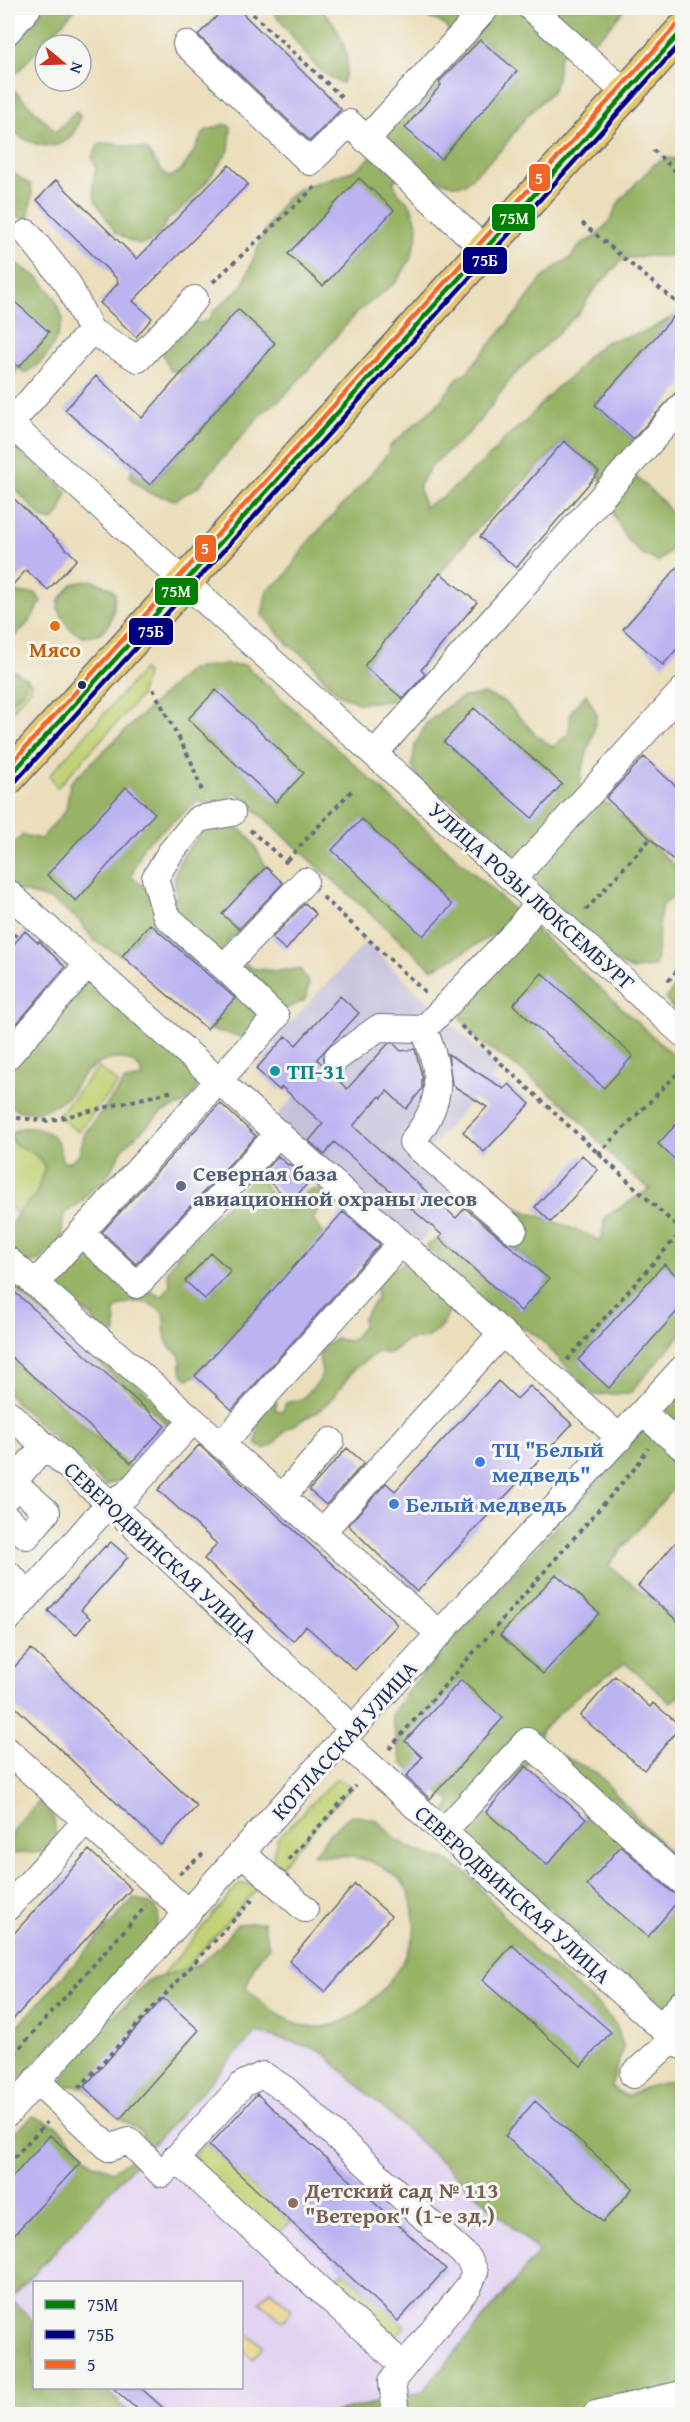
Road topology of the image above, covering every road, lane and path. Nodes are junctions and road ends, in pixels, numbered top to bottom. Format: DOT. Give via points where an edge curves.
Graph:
graph roads {
  1 [pos="28,8"];
  2 [pos="246,8"];
  3 [pos="486,8"];
  4 [pos="531,8"];
  5 [pos="8,31"];
  6 [pos="682,31"];
  7 [pos="186,44"];
  8 [pos="627,94"];
  9 [pos="358,132"];
  10 [pos="653,150"];
  11 [pos="682,177"];
  12 [pos="324,180"];
  13 [pos="582,224"];
  14 [pos="27,233"];
  15 [pos="485,250"];
  16 [pos="195,299"];
  17 [pos="682,307"];
  18 [pos="91,331"];
  19 [pos="682,406"];
  20 [pos="9,423"];
  21 [pos="184,580"];
  22 [pos="153,689"];
  23 [pos="682,691"];
  24 [pos="375,753"];
  25 [pos="8,778"];
  26 [pos="354,788"];
  27 [pos="222,815"];
  28 [pos="649,840"];
  29 [pos="285,862"];
  30 [pos="513,879"];
  31 [pos="305,881"];
  32 [pos="8,892"];
  33 [pos="539,902"];
  34 [pos="586,910"];
  35 [pos="88,964"];
  36 [pos="682,965"];
  37 [pos="224,968"];
  38 [pos="668,981"];
  39 [pos="424,1029"];
  40 [pos="682,1033"];
  41 [pos="8,1056"];
  42 [pos="337,1058"];
  43 [pos="678,1072"];
  44 [pos="219,1080"];
  45 [pos="8,1117"];
  46 [pos="279,1133"];
  47 [pos="598,1154"];
  48 [pos="514,1230"];
  49 [pos="682,1231"];
  50 [pos="81,1233"];
  51 [pos="401,1243"];
  52 [pos="8,1260"];
  53 [pos="35,1284"];
  54 [pos="502,1333"];
  55 [pos="682,1369"];
  56 [pos="552,1377"];
  57 [pos="8,1413"];
  58 [pos="193,1420"];
  59 [pos="652,1421"];
  60 [pos="620,1438"];
  61 [pos="331,1441"];
  62 [pos="45,1445"];
  63 [pos="221,1445"];
  64 [pos="682,1447"];
  65 [pos="10,1489"];
  66 [pos="282,1497"];
  67 [pos="109,1503"];
  68 [pos="8,1519"];
  69 [pos="322,1532"];
  70 [pos="8,1574"];
  71 [pos="29,1594"];
  72 [pos="8,1619"];
  73 [pos="440,1634"];
  74 [pos="342,1729"];
  75 [pos="8,1751"];
  76 [pos="373,1768"];
  77 [pos="86,1821"];
  78 [pos="444,1831"];
  79 [pos="242,1853"];
  80 [pos="680,1874"];
  81 [pos="271,1879"];
  82 [pos="8,1906"];
  83 [pos="305,1909"];
  84 [pos="188,1913"];
  85 [pos="682,2003"];
  86 [pos="672,2037"];
  87 [pos="633,2075"];
  88 [pos="36,2080"];
  89 [pos="63,2105"];
  90 [pos="8,2113"];
  91 [pos="175,2158"];
  92 [pos="8,2164"];
  93 [pos="403,2366"];
  94 [pos="682,2394"];
  95 [pos="396,2415"];
  96 [pos="596,2415"];
  1 -- 5 [label="street"];
  2 -- 9 [label="path" via="358,113"];
  3 -- 9 [label="street"];
  4 -- 8 [label="street"];
  6 -- 8 [label="main road"];
  7 -- 9 [label="street" via="310,162"];
  8 -- 15 [label="main road"];
  9 -- 15 [label="street"];
  10 -- 11 [label="path"];
  12 -- 16 [label="path"];
  13 -- 17 [label="path"];
  14 -- 18 [label="street" via="68,284"];
  15 -- 21 [label="main road"];
  16 -- 18 [label="street" via="138,359"];
  18 -- 20 [label="street"];
  19 -- 24 [label="street"];
  20 -- 21 [label="street, УЛИЦА РОЗЫ ЛЮКСЕМБУРГ"];
  21 -- 24 [label="street, УЛИЦА РОЗЫ ЛЮКСЕМБУРГ"];
  21 -- 25 [label="main road"];
  22 -- 27 [label="path"];
  23 -- 30 [label="street"];
  24 -- 30 [label="street, УЛИЦА РОЗЫ ЛЮКСЕМБУРГ"];
  26 -- 29 [label="path"];
  27 -- 37 [label="street" via="198,819 155,878 166,916"];
  28 -- 34 [label="path"];
  30 -- 33 [label="street, УЛИЦА РОЗЫ ЛЮКСЕМБУРГ"];
  31 -- 37 [label="street"];
  32 -- 35 [label="street"];
  33 -- 39 [label="street" via="516,932"];
  33 -- 40 [label="street, УЛИЦА РОЗЫ ЛЮКСЕМБУРГ"];
  35 -- 41 [label="street"];
  35 -- 44 [label="street"];
  36 -- 38 [label="path"];
  37 -- 44 [label="street" via="276,1017"];
  39 -- 42 [label="street" via="378,1028"];
  39 -- 48 [label="street" via="436,1060 437,1100 412,1142"];
  43 -- 47 [label="path"];
  44 -- 45 [label="path" via="48,1121"];
  44 -- 46 [label="street"];
  44 -- 50 [label="street"];
  46 -- 50 [label="street" via="137,1285"];
  46 -- 51 [label="street"];
  49 -- 56 [label="path"];
  50 -- 53 [label="street"];
  51 -- 54 [label="street"];
  51 -- 63 [label="street"];
  52 -- 53 [label="street"];
  53 -- 58 [label="street"];
  54 -- 56 [label="street"];
  54 -- 69 [label="street"];
  55 -- 59 [label="street, КОТЛАССКАЯ УЛИЦА"];
  56 -- 60 [label="street"];
  57 -- 62 [label="street, СЕВЕРОДВИНСКАЯ УЛИЦА"];
  58 -- 63 [label="street"];
  58 -- 67 [label="street" via="126,1495"];
  59 -- 60 [label="street, КОТЛАССКАЯ УЛИЦА"];
  59 -- 64 [label="street"];
  59 -- 76 [label="path" via="636,1467"];
  60 -- 73 [label="street, КОТЛАССКАЯ УЛИЦА"];
  61 -- 66 [label="street"];
  62 -- 65 [label="street"];
  62 -- 67 [label="street, СЕВЕРОДВИНСКАЯ УЛИЦА"];
  63 -- 66 [label="street"];
  65 -- 68 [label="street" via="47,1512 27,1536"];
  66 -- 69 [label="street"];
  67 -- 71 [label="street"];
  67 -- 74 [label="street, СЕВЕРОДВИНСКАЯ УЛИЦА"];
  69 -- 73 [label="street"];
  70 -- 71 [label="street"];
  71 -- 72 [label="street"];
  73 -- 74 [label="street, КОТЛАССКАЯ УЛИЦА"];
  74 -- 76 [label="street, СЕВЕРОДВИНСКАЯ УЛИЦА"];
  74 -- 79 [label="street, КОТЛАССКАЯ УЛИЦА"];
  75 -- 77 [label="street"];
  76 -- 78 [label="street, СЕВЕРОДВИНСКАЯ УЛИЦА"];
  76 -- 81 [label="path"];
  77 -- 82 [label="street"];
  77 -- 84 [label="street"];
  78 -- 80 [label="street" via="527,1741"];
  78 -- 86 [label="street, СЕВЕРОДВИНСКАЯ УЛИЦА"];
  79 -- 81 [label="street"];
  79 -- 84 [label="street, КОТЛАССКАЯ УЛИЦА"];
  81 -- 83 [label="street"];
  81 -- 89 [label="path"];
  84 -- 88 [label="street, КОТЛАССКАЯ УЛИЦА"];
  85 -- 86 [label="street"];
  86 -- 87 [label="street"];
  88 -- 89 [label="street"];
  88 -- 90 [label="street, КОТЛАССКАЯ УЛИЦА"];
  89 -- 91 [label="street" via="110,2148 129,2141 162,2174"];
  89 -- 92 [label="path"];
  91 -- 93 [label="street"];
  91 -- 93 [label="street" via="243,2084 263,2075 285,2089 470,2259 475,2272 469,2286"];
  93 -- 95 [label="street" via="392,2381"];
  94 -- 96 [label="street"];
}
